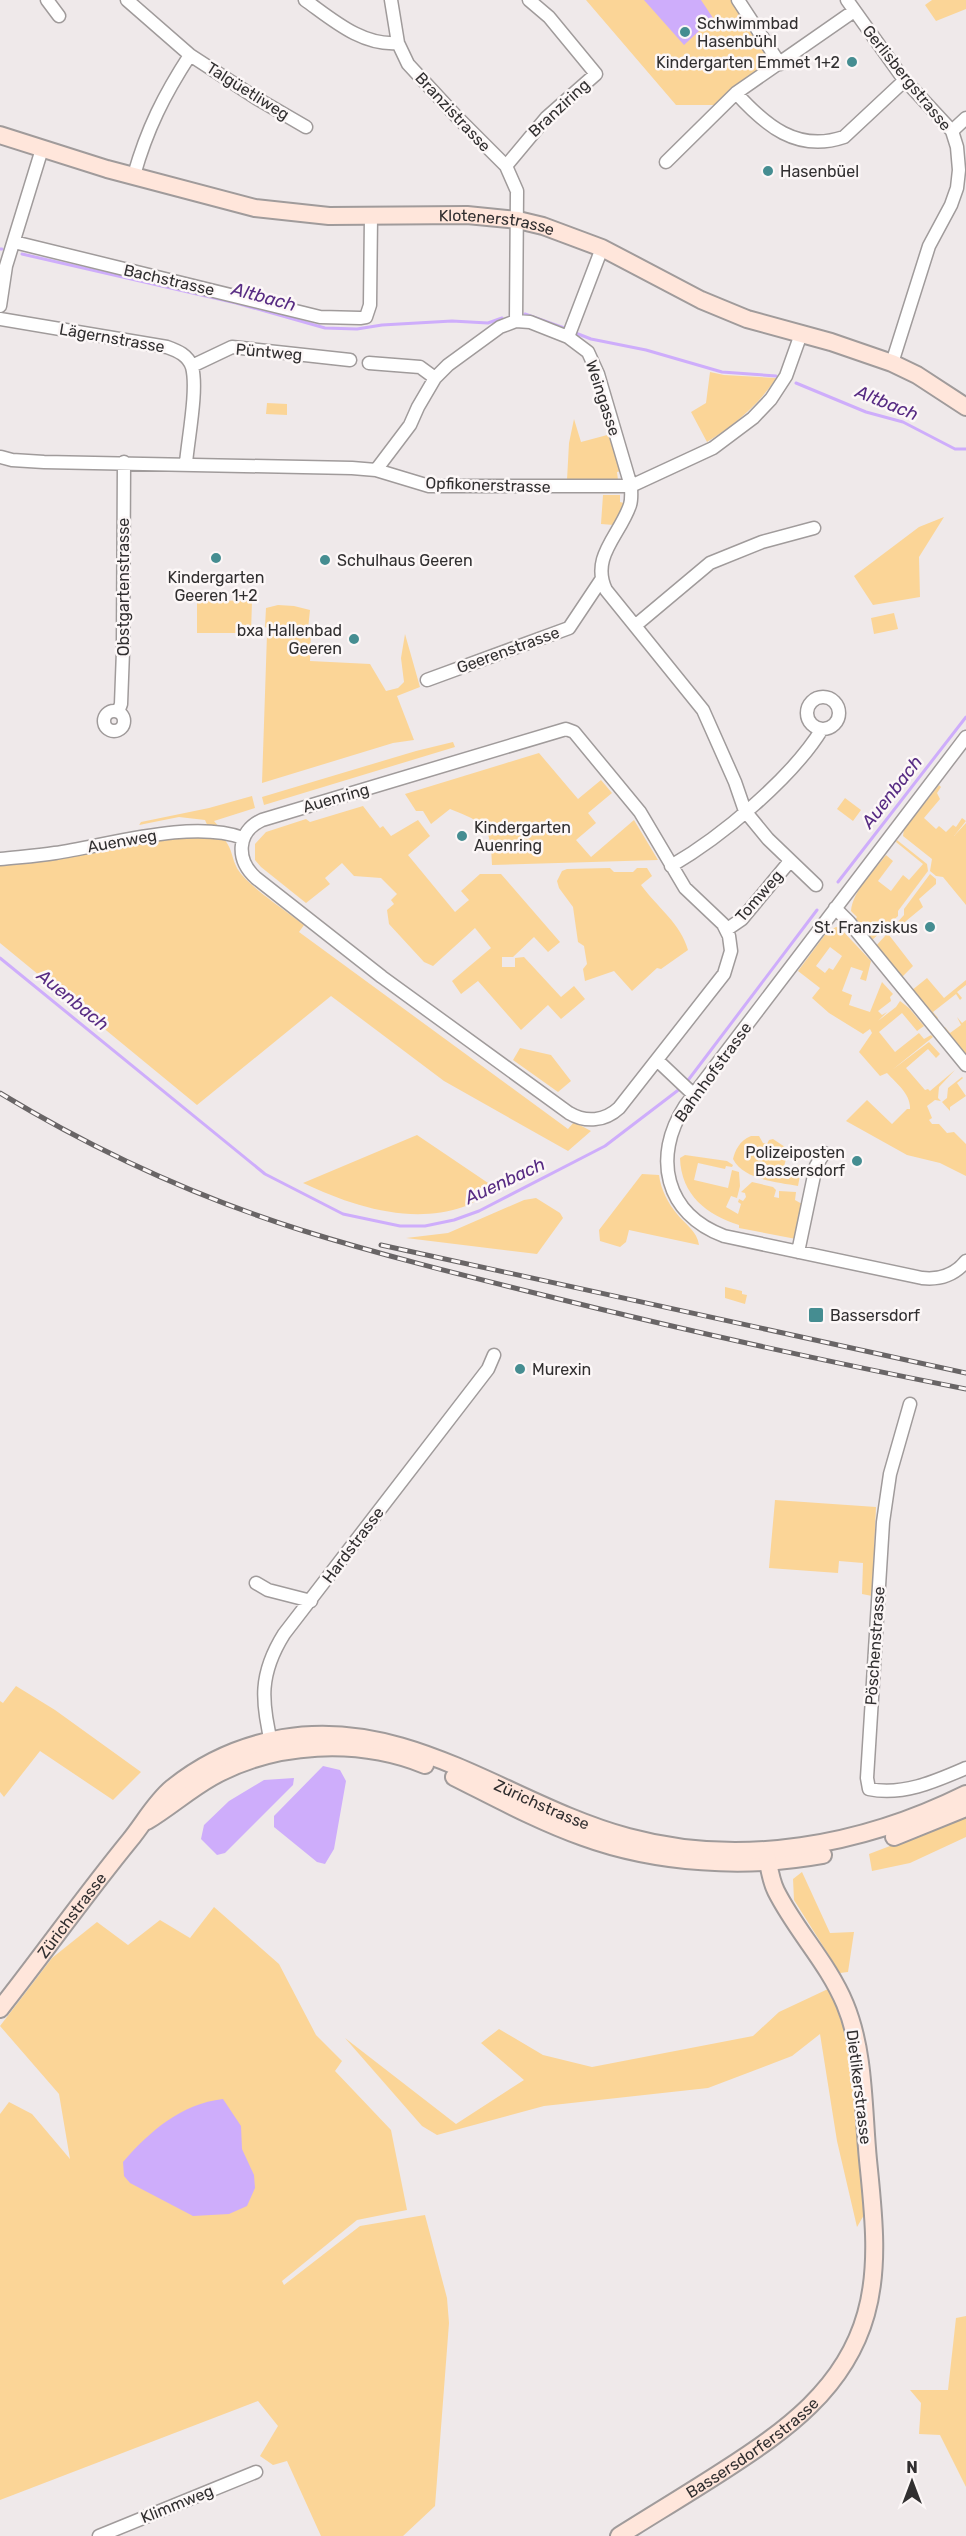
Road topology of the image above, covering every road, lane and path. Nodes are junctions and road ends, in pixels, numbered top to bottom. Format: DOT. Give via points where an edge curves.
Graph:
graph roads {
  1 [pos="47,0"];
  2 [pos="127,0"];
  3 [pos="305,0"];
  4 [pos="391,0"];
  5 [pos="529,0"];
  6 [pos="738,0"];
  7 [pos="847,0"];
  8 [pos="854,11"];
  9 [pos="59,16"];
  10 [pos="398,42"];
  11 [pos="190,55"];
  12 [pos="780,64"];
  13 [pos="905,80"];
  14 [pos="736,93"];
  15 [pos="966,118"];
  16 [pos="306,127"];
  17 [pos="951,131"];
  18 [pos="0,135"];
  19 [pos="42,148"];
  20 [pos="666,162"];
  21 [pos="506,166"];
  22 [pos="134,176"];
  23 [pos="371,216"];
  24 [pos="518,220"];
  25 [pos="14,242"];
  26 [pos="602,248"];
  27 [pos="3,265"];
  28 [pos="0,306"];
  29 [pos="0,319"];
  30 [pos="516,321"];
  31 [pos="570,332"];
  32 [pos="801,334"];
  33 [pos="350,360"];
  34 [pos="369,363"];
  35 [pos="892,363"];
  36 [pos="192,366"];
  37 [pos="435,378"];
  38 [pos="966,407"];
  39 [pos="0,457"];
  40 [pos="124,462"];
  41 [pos="186,463"];
  42 [pos="376,470"];
  43 [pos="630,486"];
  44 [pos="814,528"];
  45 [pos="601,580"];
  46 [pos="636,625"];
  47 [pos="427,680"];
  48 [pos="118,712"];
  49 [pos="822,729"];
  50 [pos="966,737"];
  51 [pos="745,811"];
  52 [pos="243,838"];
  53 [pos="0,859"];
  54 [pos="790,861"];
  55 [pos="670,866"];
  56 [pos="816,885"];
  57 [pos="835,908"];
  58 [pos="726,930"];
  59 [pos="657,1060"];
  60 [pos="966,1065"];
  61 [pos="687,1088"];
  62 [pos="824,1153"];
  63 [pos="798,1252"];
  64 [pos="966,1261"];
  65 [pos="494,1355"];
  66 [pos="910,1404"];
  67 [pos="256,1583"];
  68 [pos="311,1601"];
  69 [pos="272,1747"];
  70 [pos="966,1768"];
  71 [pos="966,1794"];
  72 [pos="966,1808"];
  73 [pos="846,1845"];
  74 [pos="774,1855"];
  75 [pos="0,2009"];
  76 [pos="860,2333"];
  77 [pos="255,2472"];
  78 [pos="99,2536"];
  79 [pos="619,2536"];
  1 -- 9 [label="street"];
  2 -- 11 [label="street, Talgüetliweg"];
  3 -- 10 [label="street" via="364,39 382,44"];
  4 -- 10 [label="street, Branzistrasse"];
  5 -- 21 [label="street, Branziring" via="549,17 596,74 546,118"];
  6 -- 12 [label="street"];
  7 -- 8 [label="street, Gerlisbergstrasse"];
  8 -- 12 [label="street"];
  8 -- 13 [label="street, Gerlisbergstrasse"];
  10 -- 21 [label="street, Branzistrasse" via="408,64"];
  11 -- 16 [label="street, Talgüetliweg"];
  11 -- 22 [label="street" via="159,106"];
  12 -- 14 [label="street"];
  13 -- 14 [label="street" via="844,137 832,141 801,139 779,132"];
  13 -- 17 [label="street, Gerlisbergstrasse"];
  14 -- 20 [label="street"];
  15 -- 17 [label="street"];
  17 -- 35 [label="street, Gerlisbergstrasse" via="957,147 957,188 929,246"];
  18 -- 19 [label="main road, Klotenerstrasse"];
  19 -- 22 [label="main road, Klotenerstrasse"];
  19 -- 25 [label="street"];
  21 -- 24 [label="street, Branzistrasse" via="517,191"];
  22 -- 23 [label="main road, Klotenerstrasse" via="255,208"];
  23 -- 24 [label="main road, Klotenerstrasse" via="467,215"];
  23 -- 25 [label="street, Bachstrasse" via="370,305 366,316 360,318 320,316"];
  24 -- 26 [label="main road, Klotenerstrasse"];
  24 -- 30 [label="street, Branzistrasse"];
  25 -- 27 [label="street"];
  26 -- 31 [label="street"];
  26 -- 32 [label="main road, Klotenerstrasse" via="701,300 747,319"];
  27 -- 28 [label="street"];
  29 -- 36 [label="street, Lägernstrasse" via="167,346 183,352"];
  30 -- 31 [label="street, Weingasse"];
  30 -- 37 [label="street" via="500,327"];
  31 -- 43 [label="street, Weingasse" via="588,352 598,374"];
  32 -- 35 [label="main road, Klotenerstrasse"];
  32 -- 43 [label="street, Opfikonerstrasse" via="786,376 753,418 713,448"];
  33 -- 36 [label="street, Püntweg" via="232,347"];
  34 -- 37 [label="street" via="420,368"];
  35 -- 38 [label="main road, Klotenerstrasse"];
  36 -- 41 [label="street"];
  37 -- 42 [label="street" via="410,424"];
  39 -- 40 [label="street, Opfikonerstrasse" via="44,462"];
  40 -- 41 [label="street, Opfikonerstrasse"];
  40 -- 48 [label="street, Obstgartenstrasse" via="123,651"];
  41 -- 42 [label="street, Opfikonerstrasse"];
  42 -- 43 [label="street, Opfikonerstrasse" via="429,486"];
  43 -- 45 [label="street, Geerenstrasse" via="631,503 604,554 599,571"];
  44 -- 46 [label="street" via="762,542 710,563"];
  45 -- 46 [label="street"];
  45 -- 47 [label="street, Geerenstrasse" via="569,628"];
  46 -- 51 [label="street" via="703,710"];
  49 -- 51 [label="street" via="809,751"];
  50 -- 57 [label="street, Bahnhofstrasse"];
  51 -- 54 [label="street"];
  51 -- 55 [label="street"];
  52 -- 53 [label="street, Auenweg" via="170,833 53,854"];
  52 -- 55 [label="street, Auenring" via="262,820 566,729 574,732 628,796"];
  52 -- 59 [label="street" via="242,859 255,878 382,977 574,1115 592,1119 612,1114"];
  54 -- 56 [label="street"];
  54 -- 58 [label="street, Tomweg" via="742,919"];
  55 -- 58 [label="street, Auenring"];
  57 -- 60 [label="street"];
  57 -- 61 [label="street, Bahnhofstrasse"];
  58 -- 59 [label="street" via="731,951 726,969"];
  59 -- 61 [label="street"];
  61 -- 63 [label="street, Bahnhofstrasse" via="668,1145 668,1171 679,1201 694,1219 715,1232"];
  62 -- 63 [label="street" via="816,1166"];
  63 -- 64 [label="street, Bahnhofstrasse" via="936,1279 949,1276"];
  65 -- 68 [label="street, Hardstrasse" via="488,1369"];
  66 -- 70 [label="street, Pöschenstrasse" via="890,1474 883,1522 867,1778 870,1789 886,1793"];
  67 -- 68 [label="street"];
  68 -- 69 [label="street, Hardstrasse" via="284,1634 266,1671 265,1715"];
  69 -- 74 [label="main road, Zürichstrasse" via="336,1747 389,1754 447,1774 585,1838 645,1853 686,1859"];
  69 -- 75 [label="main road, Zürichstrasse" via="196,1786 144,1823"];
  71 -- 73 [label="main road, Zürichstrasse"];
  72 -- 73 [label="main road, Zürichstrasse" via="900,1835"];
  73 -- 74 [label="main road, Zürichstrasse"];
  74 -- 76 [label="main road, Dietlikerstrasse" via="775,1890 845,2003 857,2048 873,2227 872,2277"];
  76 -- 79 [label="main road, Bassersdorferstrasse" via="835,2379 805,2412 762,2445"];
  77 -- 78 [label="street, Klimmweg"];
}
